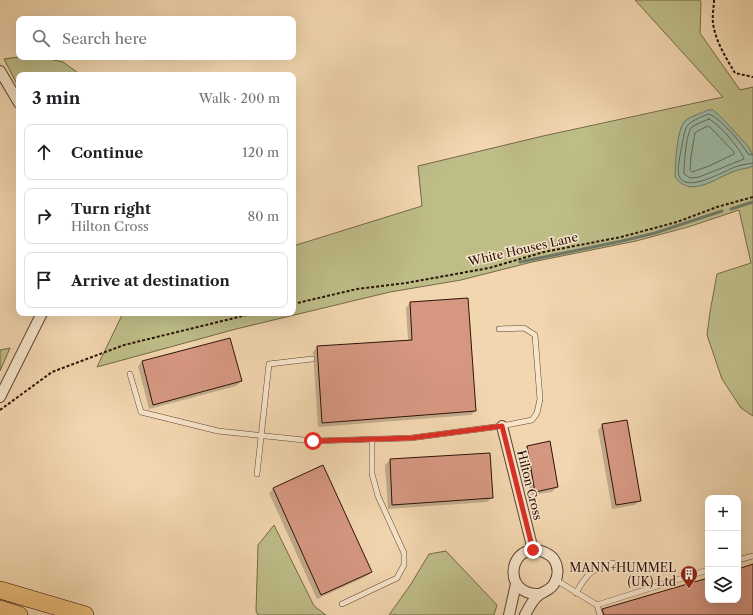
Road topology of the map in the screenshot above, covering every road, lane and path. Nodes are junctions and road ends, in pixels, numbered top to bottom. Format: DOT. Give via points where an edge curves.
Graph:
graph roads {
  1 [pos="714,0"];
  2 [pos="0,71"];
  3 [pos="753,77"];
  4 [pos="16,98"];
  5 [pos="753,197"];
  6 [pos="296,303"];
  7 [pos="40,316"];
  8 [pos="243,316"];
  9 [pos="499,329"];
  10 [pos="312,359"];
  11 [pos="130,374"];
  12 [pos="0,397"];
  13 [pos="0,410"];
  14 [pos="502,426"];
  15 [pos="261,436"];
  16 [pos="372,440"];
  17 [pos="257,474"];
  18 [pos="533,550"];
  19 [pos="753,556"];
  20 [pos="741,559"];
  21 [pos="613,563"];
  22 [pos="705,571"];
  23 [pos="556,580"];
  24 [pos="516,584"];
  25 [pos="0,590"];
  26 [pos="576,593"];
  27 [pos="539,594"];
  28 [pos="342,604"];
  29 [pos="597,605"];
  30 [pos="0,610"];
  31 [pos="19,615"];
  32 [pos="84,615"];
  33 [pos="509,615"];
  34 [pos="525,615"];
  35 [pos="600,615"];
  1 -- 3 [label="path" via="713,23 728,61 735,73"];
  2 -- 4 [label="street"];
  5 -- 6 [label="path, White Houses Lane" via="622,237 544,252 488,268 406,283 357,288"];
  7 -- 12 [label="street"];
  8 -- 13 [label="path" via="117,348 52,372"];
  9 -- 14 [label="lane" via="524,328 534,335 540,399 537,413 532,420"];
  10 -- 15 [label="lane" via="269,364"];
  11 -- 15 [label="lane" via="141,412 218,431"];
  14 -- 16 [label="lane" via="411,438"];
  14 -- 18 [label="street, Hilton Cross"];
  15 -- 16 [label="lane" via="313,441"];
  15 -- 17 [label="lane"];
  16 -- 28 [label="lane" via="372,474 378,496 404,553 404,565 397,578"];
  18 -- 23 [label="street" via="546,552 552,557 557,569"];
  18 -- 24 [label="street" via="525,552 517,560 514,568"];
  19 -- 20 [label="lane"];
  21 -- 26 [label="lane" via="598,568 584,578"];
  22 -- 29 [label="lane"];
  23 -- 26 [label="lane"];
  23 -- 27 [label="street" via="546,592"];
  24 -- 27 [label="street" via="526,593"];
  24 -- 33 [label="street"];
  25 -- 32 [label="highway"];
  26 -- 29 [label="lane"];
  27 -- 34 [label="street"];
  29 -- 35 [label="lane"];
  30 -- 31 [label="highway"];
}
